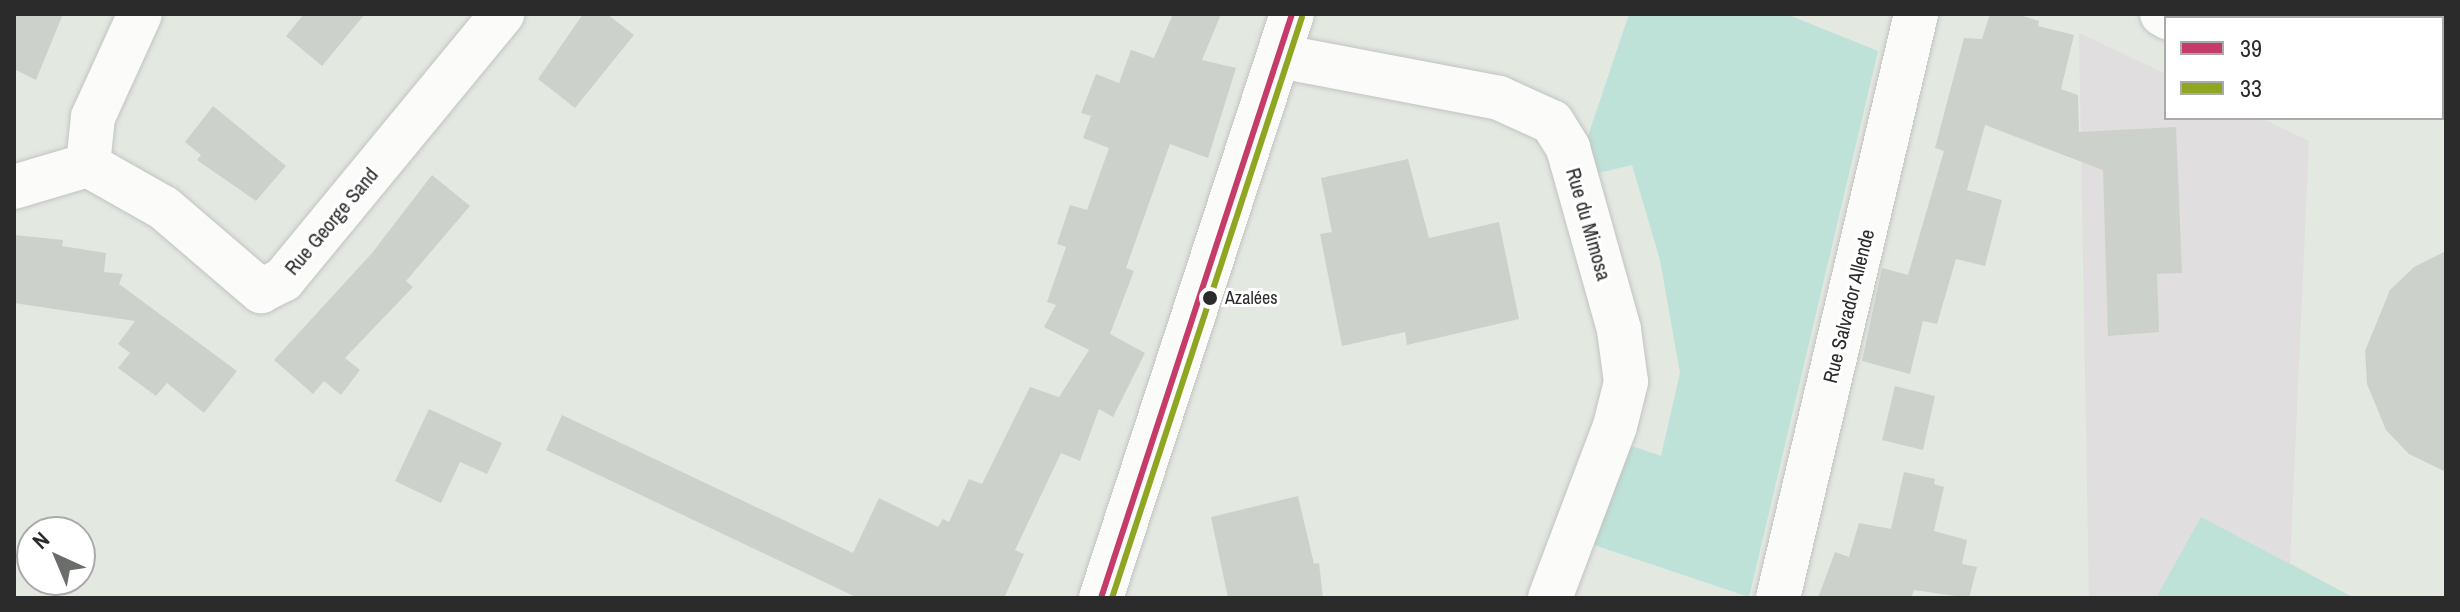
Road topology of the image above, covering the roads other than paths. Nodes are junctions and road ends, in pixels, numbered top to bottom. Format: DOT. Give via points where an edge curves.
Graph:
graph roads {
  1 [pos="140,14"];
  2 [pos="502,14"];
  3 [pos="1292,14"];
  4 [pos="1916,14"];
  5 [pos="1279,56"];
  6 [pos="88,165"];
  7 [pos="14,187"];
  8 [pos="1101,598"];
  9 [pos="1550,598"];
  10 [pos="1778,598"];
  1 -- 6 [label="street" via="93,117"];
  2 -- 6 [label="street, Rue George Sand" via="283,280 261,291 164,208"];
  3 -- 5 [label="street"];
  4 -- 10 [label="street, Rue Salvador Allende"];
  5 -- 8 [label="street"];
  5 -- 9 [label="street, Rue du Mimosa" via="1499,98 1552,122 1568,148 1619,330 1626,382 1615,426"];
  6 -- 7 [label="street"];
}
